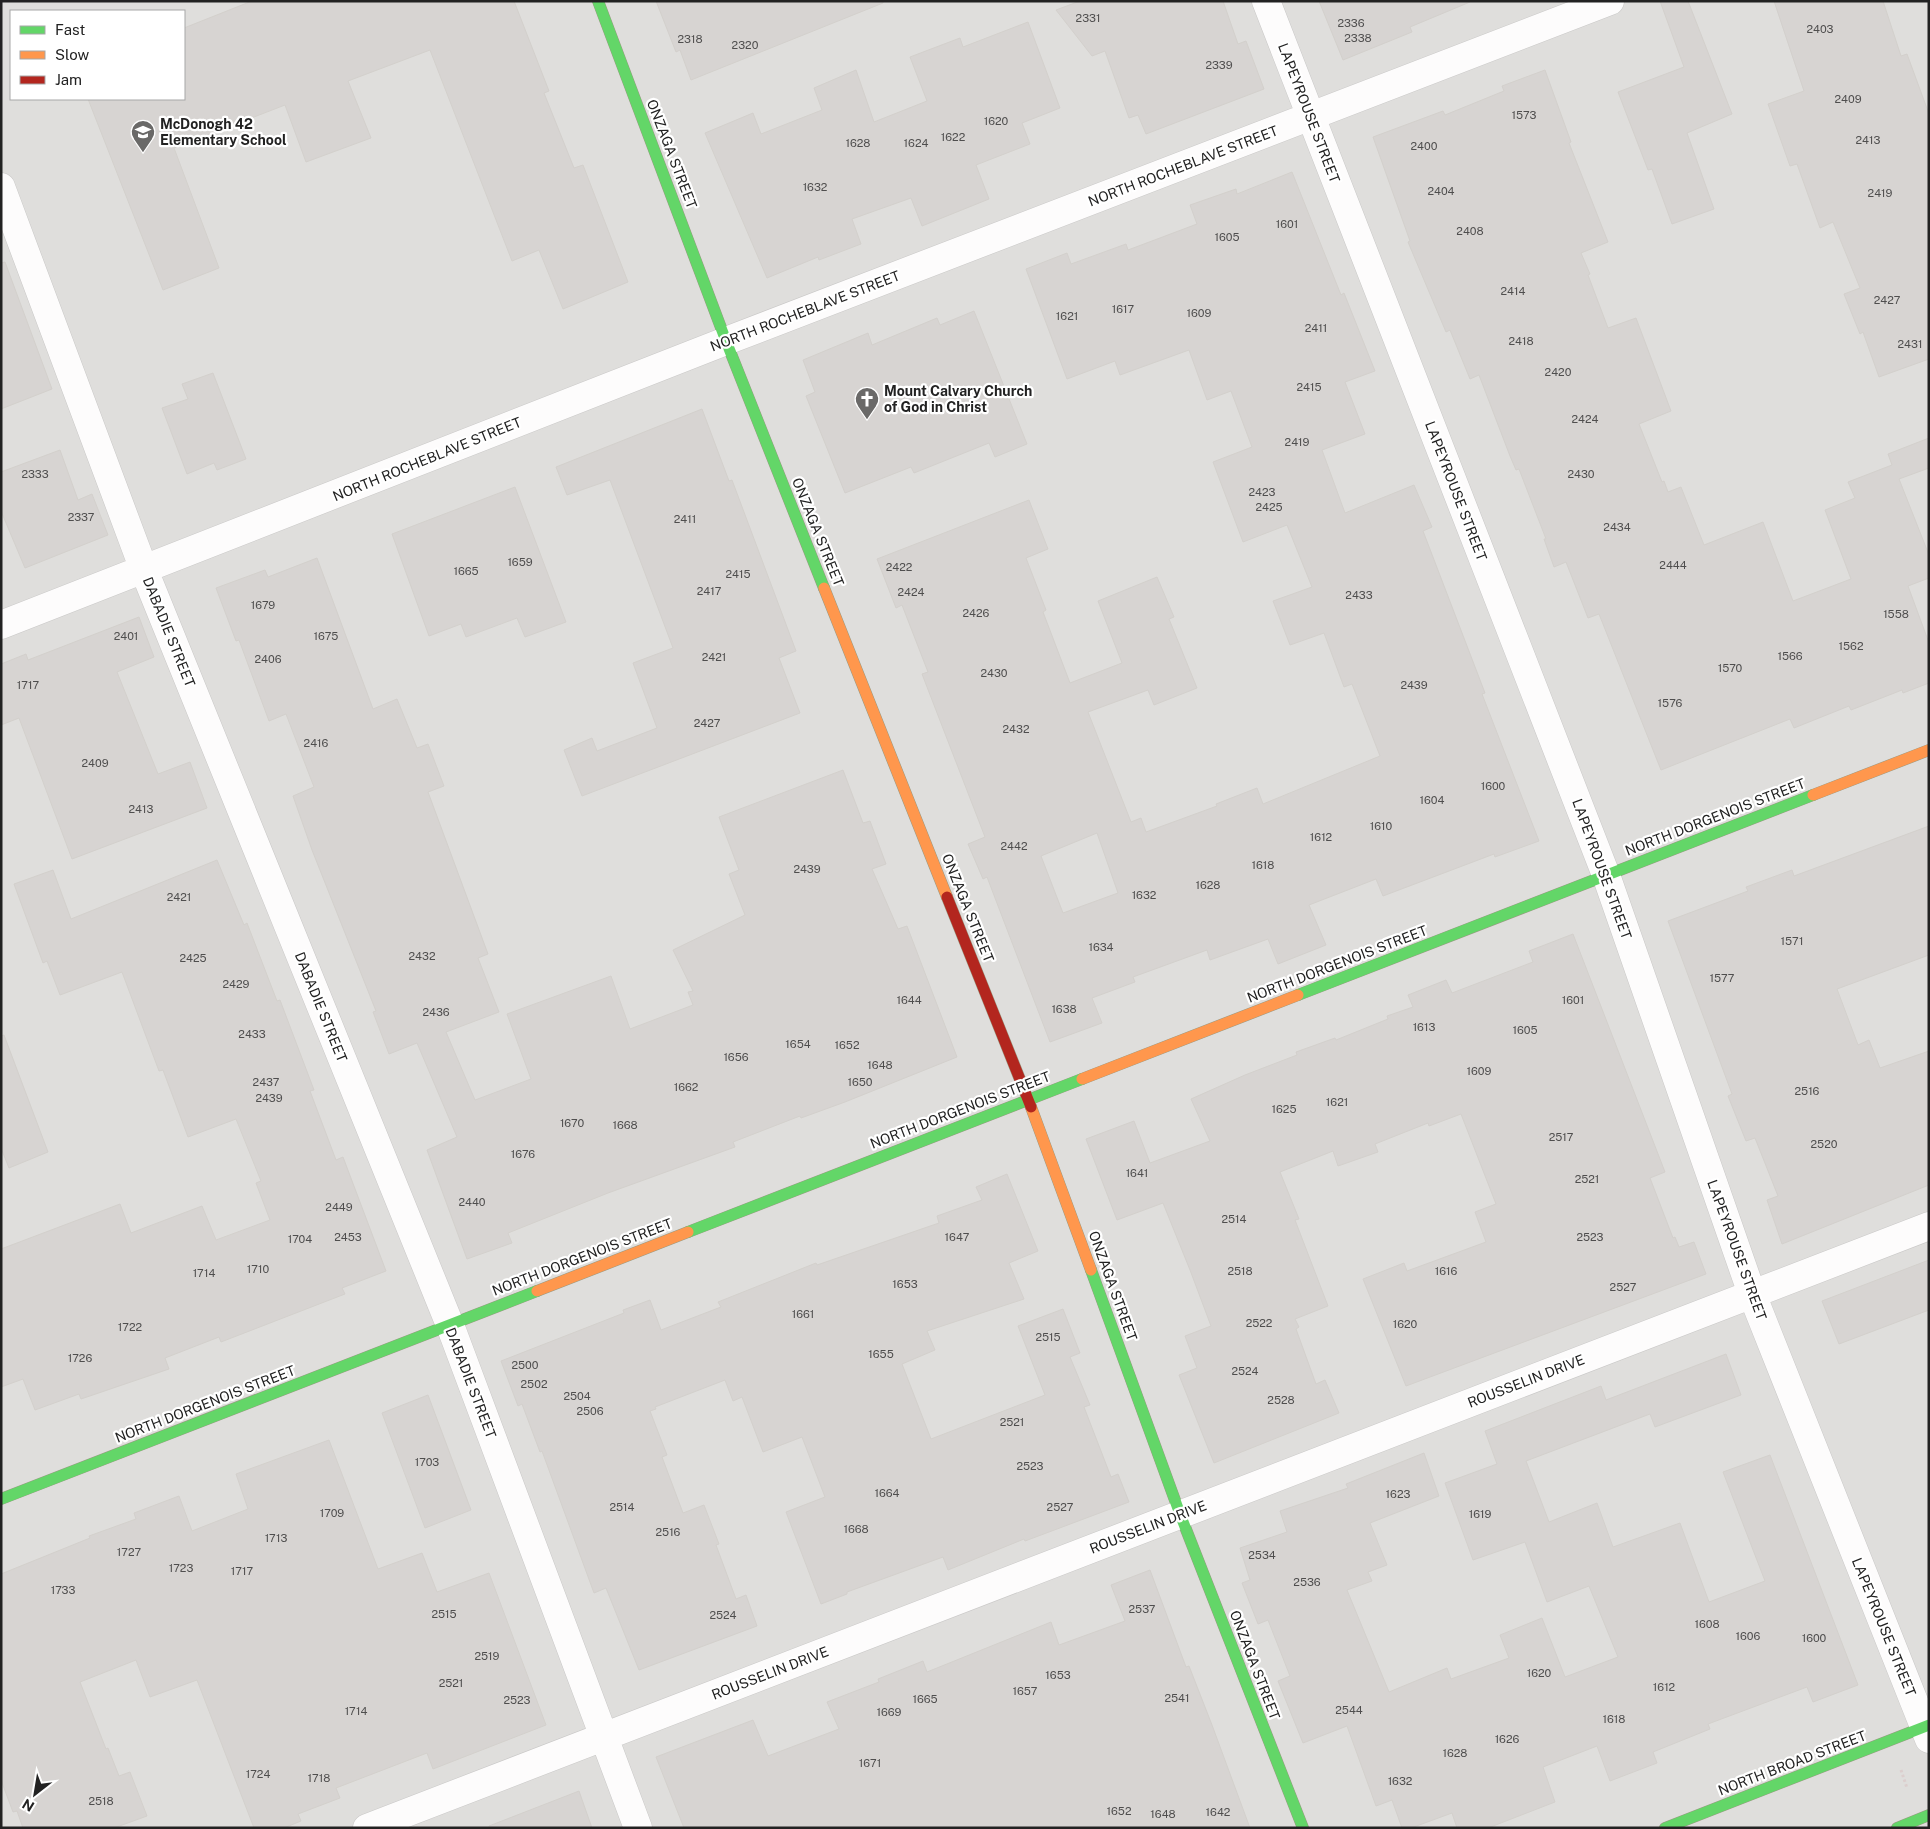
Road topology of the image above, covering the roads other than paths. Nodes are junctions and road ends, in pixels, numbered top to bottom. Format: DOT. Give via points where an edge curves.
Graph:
graph roads {
  1 [pos="598,1"];
  2 [pos="1266,1"];
  3 [pos="1610,1"];
  4 [pos="1310,117"];
  5 [pos="1,187"];
  6 [pos="726,341"];
  7 [pos="144,570"];
  8 [pos="1,625"];
  9 [pos="1929,750"];
  10 [pos="1606,875"];
  11 [pos="1028,1100"];
  12 [pos="1929,1226"];
  13 [pos="1752,1294"];
  14 [pos="450,1325"];
  15 [pos="1,1499"];
  16 [pos="1180,1514"];
  17 [pos="1927,1731"];
  18 [pos="604,1737"];
  19 [pos="1929,1815"];
  20 [pos="367,1828"];
  21 [pos="638,1828"];
  22 [pos="1303,1828"];
  23 [pos="1665,1828"];
  24 [pos="1897,1828"];
  1 -- 6 [label="street, ONZAGA STREET"];
  2 -- 4 [label="street, LAPEYROUSE STREET"];
  3 -- 4 [label="street, NORTH ROCHEBLAVE STREET"];
  4 -- 6 [label="street, NORTH ROCHEBLAVE STREET"];
  4 -- 10 [label="street, LAPEYROUSE STREET"];
  5 -- 7 [label="street, DABADIE STREET"];
  6 -- 7 [label="street, NORTH ROCHEBLAVE STREET"];
  6 -- 11 [label="street, ONZAGA STREET"];
  7 -- 8 [label="street, NORTH ROCHEBLAVE STREET"];
  7 -- 14 [label="street, DABADIE STREET"];
  9 -- 10 [label="street, NORTH DORGENOIS STREET"];
  10 -- 11 [label="street, NORTH DORGENOIS STREET"];
  10 -- 13 [label="street, LAPEYROUSE STREET"];
  11 -- 14 [label="street, NORTH DORGENOIS STREET"];
  11 -- 16 [label="street, ONZAGA STREET"];
  12 -- 13 [label="street, ROUSSELIN DRIVE"];
  13 -- 16 [label="street, ROUSSELIN DRIVE"];
  13 -- 17 [label="street, LAPEYROUSE STREET"];
  14 -- 15 [label="street, NORTH DORGENOIS STREET"];
  14 -- 18 [label="street, DABADIE STREET"];
  16 -- 18 [label="street, ROUSSELIN DRIVE"];
  16 -- 22 [label="street, ONZAGA STREET"];
  17 -- 23 [label="street, NORTH BROAD STREET"];
  18 -- 20 [label="street, ROUSSELIN DRIVE"];
  18 -- 21 [label="street, DABADIE STREET"];
  19 -- 24 [label="street"];
}
